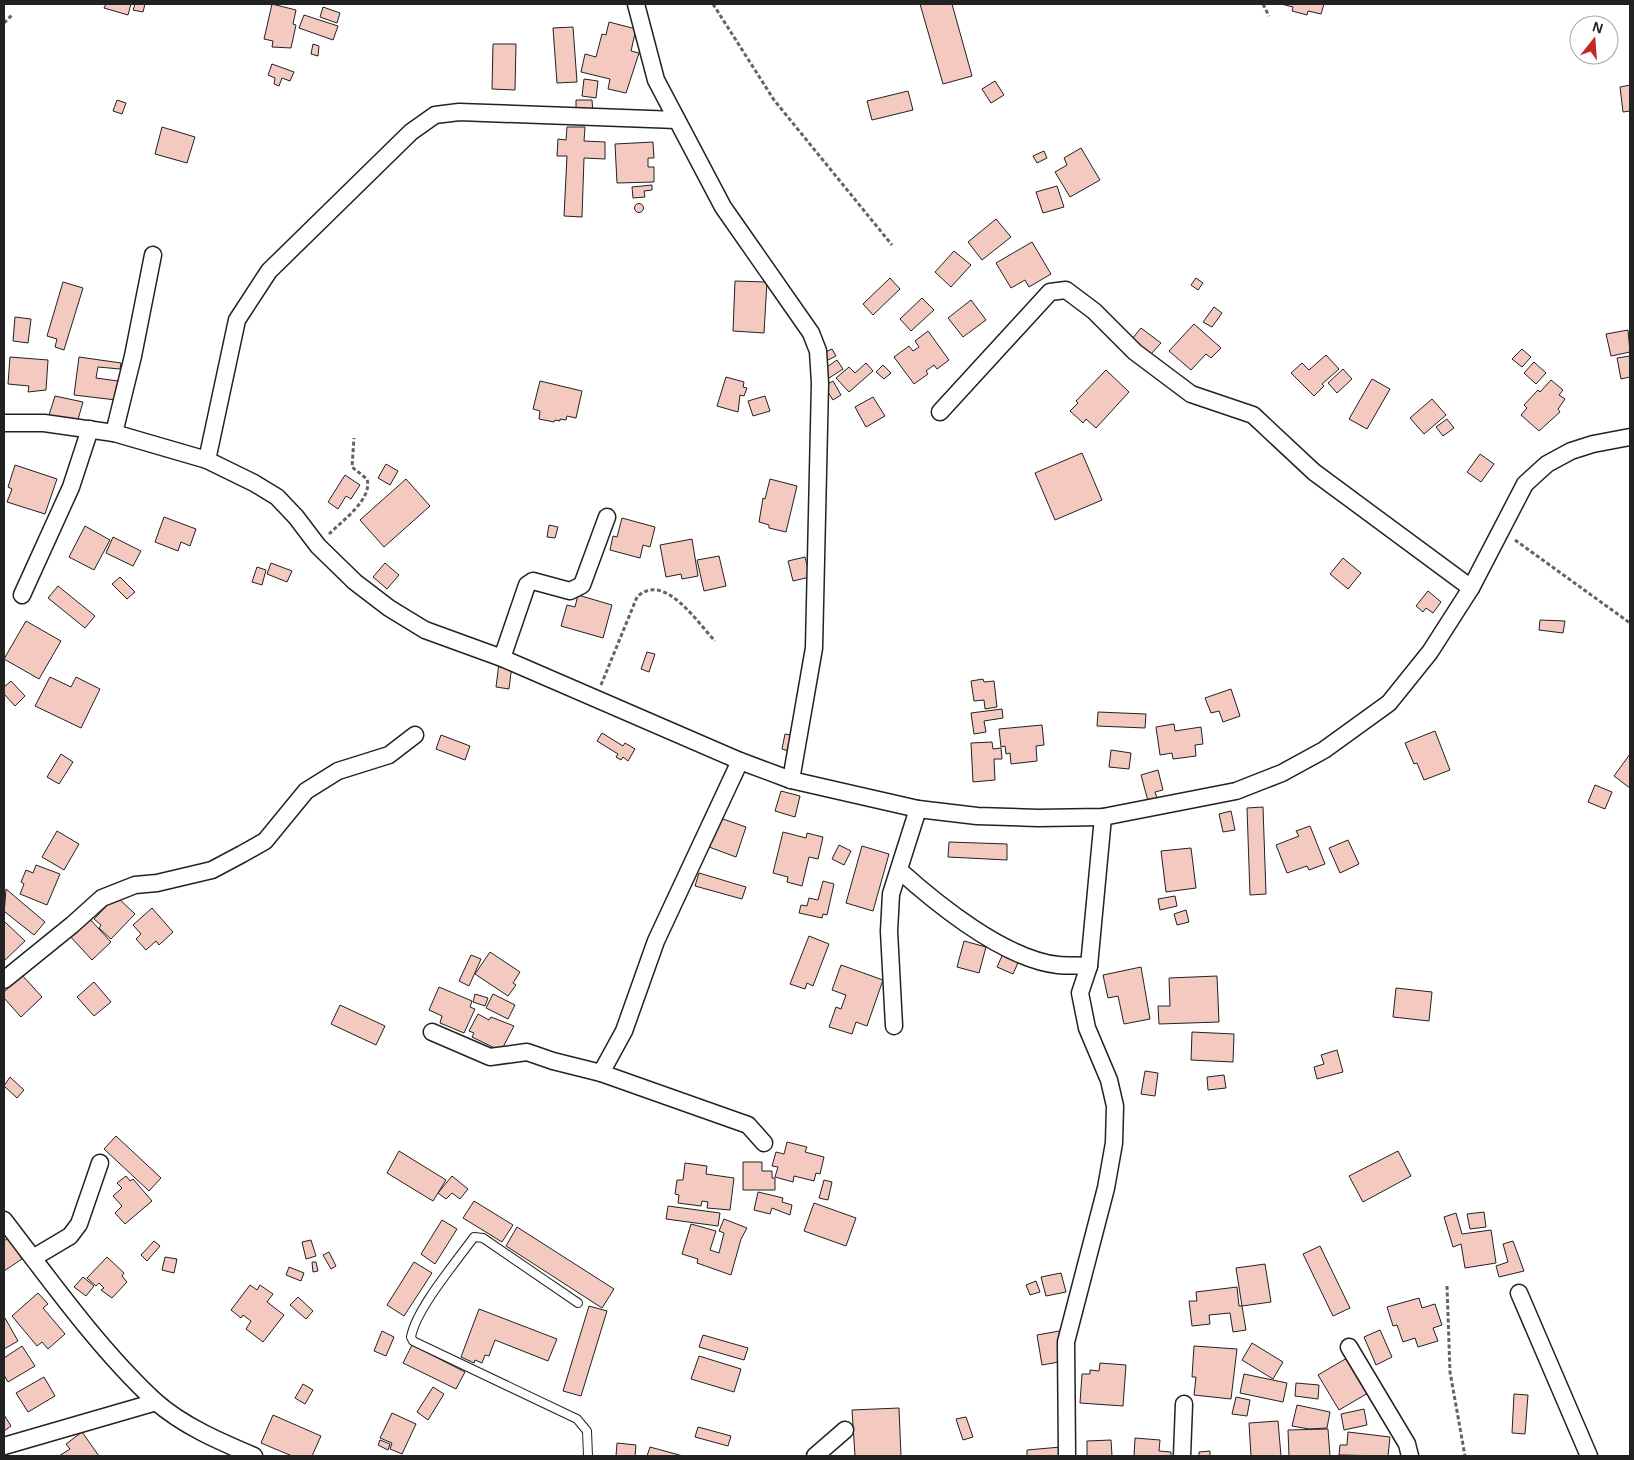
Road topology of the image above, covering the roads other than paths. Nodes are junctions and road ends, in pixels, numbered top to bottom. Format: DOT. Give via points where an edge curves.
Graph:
graph roads {
  1 [pos="636,4"];
  2 [pos="677,120"];
  3 [pos="153,255"];
  4 [pos="940,412"];
  5 [pos="4,423"];
  6 [pos="90,429"];
  7 [pos="114,432"];
  8 [pos="1630,437"];
  9 [pos="207,460"];
  10 [pos="606,517"];
  11 [pos="1471,588"];
  12 [pos="22,595"];
  13 [pos="502,658"];
  14 [pos="415,735"];
  15 [pos="740,761"];
  16 [pos="791,780"];
  17 [pos="918,809"];
  18 [pos="1104,817"];
  19 [pos="899,870"];
  20 [pos="1089,966"];
  21 [pos="4,980"];
  22 [pos="894,1026"];
  23 [pos="432,1032"];
  24 [pos="601,1073"];
  25 [pos="764,1143"];
  26 [pos="100,1163"];
  27 [pos="4,1220"];
  28 [pos="33,1258"];
  29 [pos="1519,1293"];
  30 [pos="578,1303"];
  31 [pos="1349,1346"];
  32 [pos="156,1402"];
  33 [pos="1184,1404"];
  34 [pos="845,1430"];
  35 [pos="4,1446"];
  36 [pos="254,1456"];
  37 [pos="588,1456"];
  38 [pos="815,1456"];
  39 [pos="1067,1456"];
  40 [pos="1182,1456"];
  41 [pos="1410,1456"];
  42 [pos="1589,1456"];
  1 -- 2 [label="street" via="656,80"];
  2 -- 9 [label="street" via="459,112 435,116 411,132 269,271 238,320"];
  2 -- 16 [label="street" via="723,208 811,334 818,351 814,648"];
  3 -- 7 [label="street"];
  4 -- 11 [label="street" via="1050,292 1066,290 1094,311 1135,352 1191,394 1253,415 1314,472"];
  5 -- 6 [label="street" via="44,423"];
  6 -- 7 [label="street"];
  6 -- 12 [label="street" via="71,487"];
  7 -- 9 [label="street"];
  8 -- 11 [label="street" via="1585,446 1547,464 1525,484"];
  9 -- 13 [label="street" via="277,498 318,546 355,582 389,608 425,630"];
  10 -- 13 [label="street" via="582,585 570,591 533,581 527,585"];
  11 -- 18 [label="street" via="1430,652 1389,703 1324,750 1282,773 1236,791"];
  13 -- 15 [label="street"];
  14 -- 21 [label="street" via="389,755 338,771 306,791 265,841 212,870 135,885 102,898"];
  15 -- 16 [label="street"];
  15 -- 24 [label="street" via="656,941 624,1031"];
  16 -- 17 [label="street"];
  17 -- 18 [label="street" via="977,816"];
  17 -- 19 [label="street"];
  18 -- 20 [label="street"];
  19 -- 20 [label="street" via="930,898 1013,951 1057,965"];
  19 -- 22 [label="street" via="892,894 889,931"];
  20 -- 39 [label="street" via="1080,993 1087,1028 1109,1080 1115,1106 1114,1142 1106,1188 1066,1342"];
  23 -- 24 [label="street" via="490,1057 527,1052"];
  24 -- 25 [label="street" via="748,1125"];
  26 -- 28 [label="street" via="79,1224 70,1236"];
  27 -- 28 [label="street"];
  28 -- 32 [label="street" via="89,1330"];
  29 -- 42 [label="street"];
  30 -- 37 [label="lane" via="483,1238 474,1237 412,1328 411,1337 413,1341 577,1419 587,1431"];
  31 -- 41 [label="street" via="1407,1444"];
  32 -- 35 [label="street"];
  32 -- 36 [label="street" via="216,1440"];
  33 -- 40 [label="street"];
  34 -- 38 [label="street"];
}
